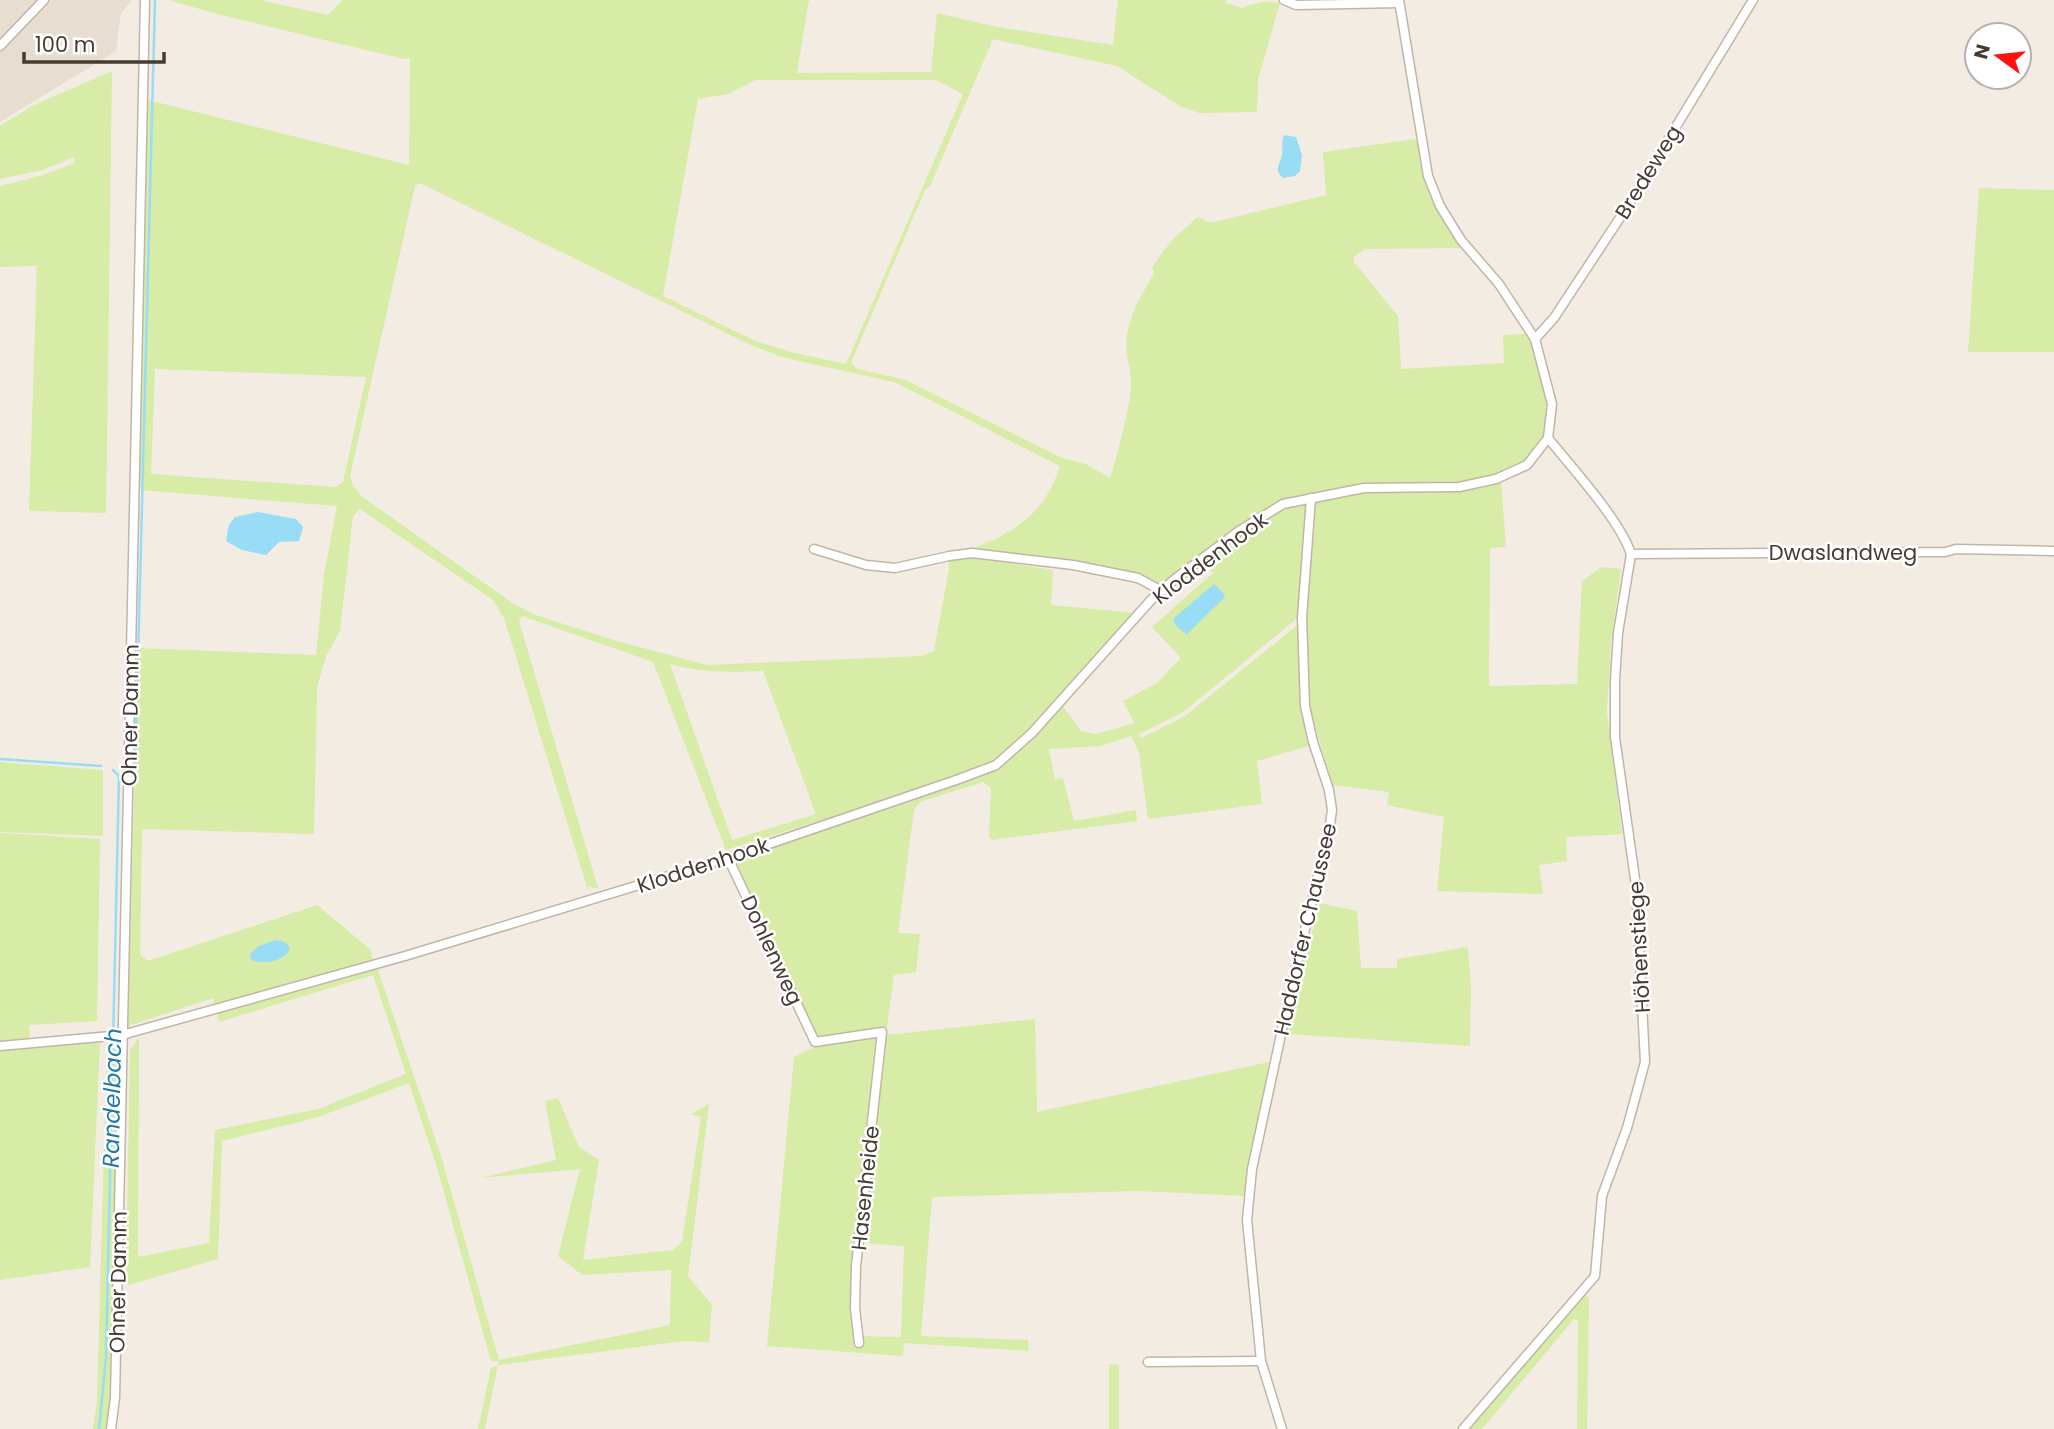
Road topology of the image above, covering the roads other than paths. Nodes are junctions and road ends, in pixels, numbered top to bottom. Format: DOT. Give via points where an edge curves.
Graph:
graph roads {
  1 [pos="145,0"];
  2 [pos="1284,0"];
  3 [pos="1753,0"];
  4 [pos="41,1"];
  5 [pos="1399,1"];
  6 [pos="0,46"];
  7 [pos="1535,339"];
  8 [pos="1548,438"];
  9 [pos="1311,498"];
  10 [pos="814,549"];
  11 [pos="2054,551"];
  12 [pos="1631,554"];
  13 [pos="1162,591"];
  14 [pos="728,858"];
  15 [pos="882,1032"];
  16 [pos="117,1035"];
  17 [pos="0,1046"];
  18 [pos="859,1343"];
  19 [pos="1261,1361"];
  20 [pos="1148,1362"];
  21 [pos="111,1429"];
  22 [pos="1282,1429"];
  23 [pos="1463,1429"];
  1 -- 16 [label="street, Ohner Damm"];
  2 -- 5 [label="street" via="1296,5"];
  3 -- 7 [label="street, Bredeweg" via="1629,204 1554,318"];
  4 -- 6 [label="street"];
  5 -- 7 [label="street" via="1428,176 1440,206"];
  7 -- 8 [label="street" via="1552,404"];
  8 -- 9 [label="street, Kloddenhook" via="1527,465 1496,479 1459,487 1364,488"];
  8 -- 12 [label="street" via="1611,518"];
  9 -- 13 [label="street, Kloddenhook" via="1283,504 1239,531"];
  9 -- 19 [label="street, Haddorfer Chaussee" via="1302,618 1305,706 1332,810 1252,1169 1247,1220"];
  10 -- 13 [label="street" via="866,565 895,568 972,553 1073,565 1138,578"];
  11 -- 12 [label="street, Dwaslandweg"];
  12 -- 23 [label="street, Höhenstiege" via="1618,633 1615,737 1636,886 1645,1062 1602,1196 1595,1276"];
  13 -- 14 [label="street, Kloddenhook" via="1032,733 996,765"];
  14 -- 15 [label="street, Dohlenweg" via="816,1042"];
  14 -- 16 [label="street, Kloddenhook" via="405,956"];
  15 -- 18 [label="street, Hasenheide" via="856,1266"];
  16 -- 17 [label="street, Kloddenhook"];
  16 -- 21 [label="street, Ohner Damm" via="115,1398"];
  19 -- 20 [label="street"];
  19 -- 22 [label="street, Haddorfer Chaussee"];
}
